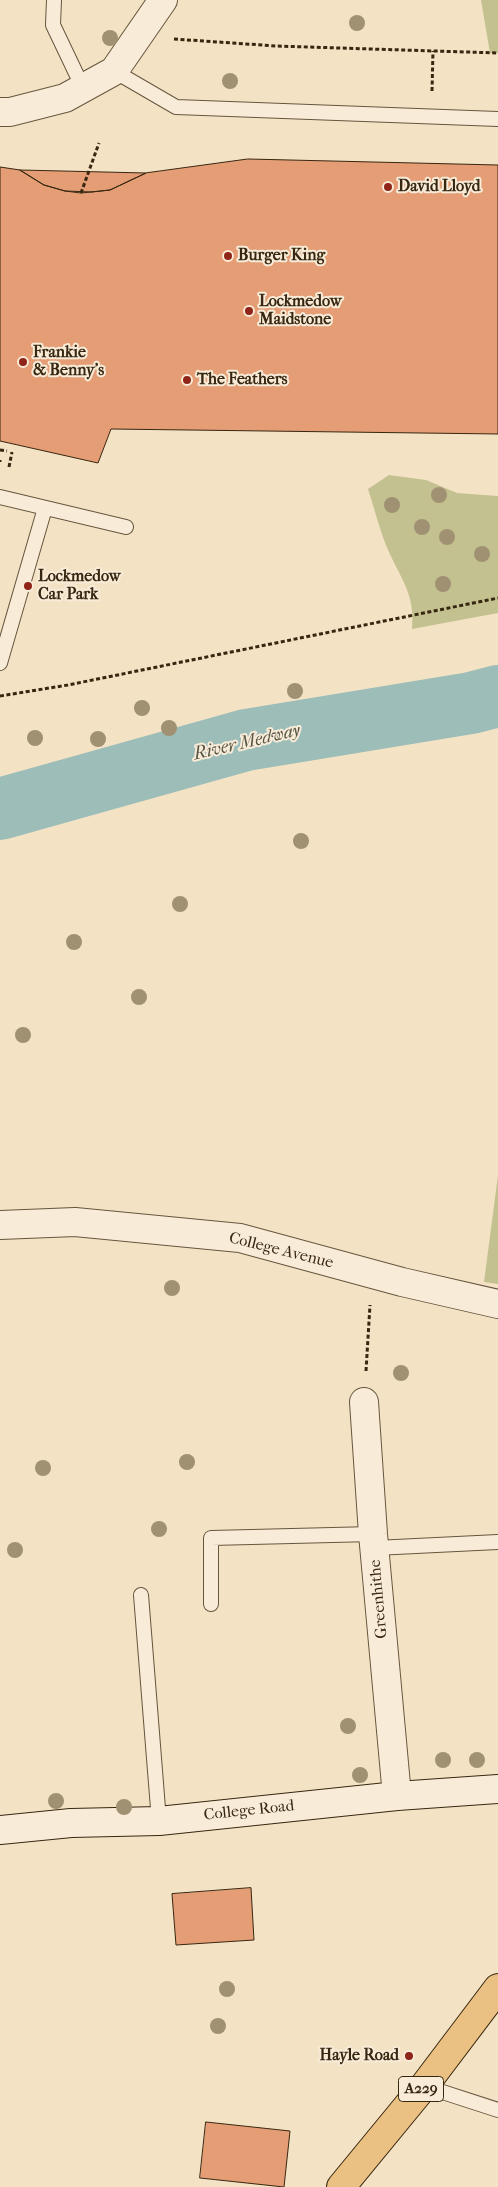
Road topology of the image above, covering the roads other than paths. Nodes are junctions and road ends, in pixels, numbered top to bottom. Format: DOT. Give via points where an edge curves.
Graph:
graph roads {
  1 [pos="54,0"];
  2 [pos="163,0"];
  3 [pos="114,71"];
  4 [pos="83,88"];
  5 [pos="0,112"];
  6 [pos="498,119"];
  7 [pos="0,497"];
  8 [pos="45,508"];
  9 [pos="126,527"];
  10 [pos="0,663"];
  11 [pos="0,1225"];
  12 [pos="498,1304"];
  13 [pos="364,1402"];
  14 [pos="374,1541"];
  15 [pos="498,1542"];
  16 [pos="141,1595"];
  17 [pos="211,1604"];
  18 [pos="498,1789"];
  19 [pos="397,1796"];
  20 [pos="160,1821"];
  21 [pos="0,1830"];
  22 [pos="498,1988"];
  23 [pos="424,2086"];
  24 [pos="498,2110"];
  25 [pos="341,2187"];
  1 -- 4 [label="lane" via="53,25"];
  2 -- 3 [label="street"];
  3 -- 4 [label="street"];
  3 -- 6 [label="lane" via="176,107"];
  4 -- 5 [label="street" via="65,98"];
  7 -- 8 [label="lane"];
  8 -- 9 [label="lane"];
  8 -- 10 [label="lane"];
  11 -- 12 [label="street, College Avenue" via="75,1222 240,1238"];
  13 -- 14 [label="street, Greenhithe"];
  14 -- 15 [label="lane"];
  14 -- 17 [label="lane" via="210,1538"];
  14 -- 19 [label="street, Greenhithe"];
  16 -- 20 [label="lane"];
  18 -- 19 [label="street, College Road"];
  19 -- 20 [label="street, College Road"];
  20 -- 21 [label="street, College Road"];
  22 -- 23 [label="highway, A229"];
  23 -- 24 [label="lane"];
  23 -- 25 [label="highway, A229"];
}
